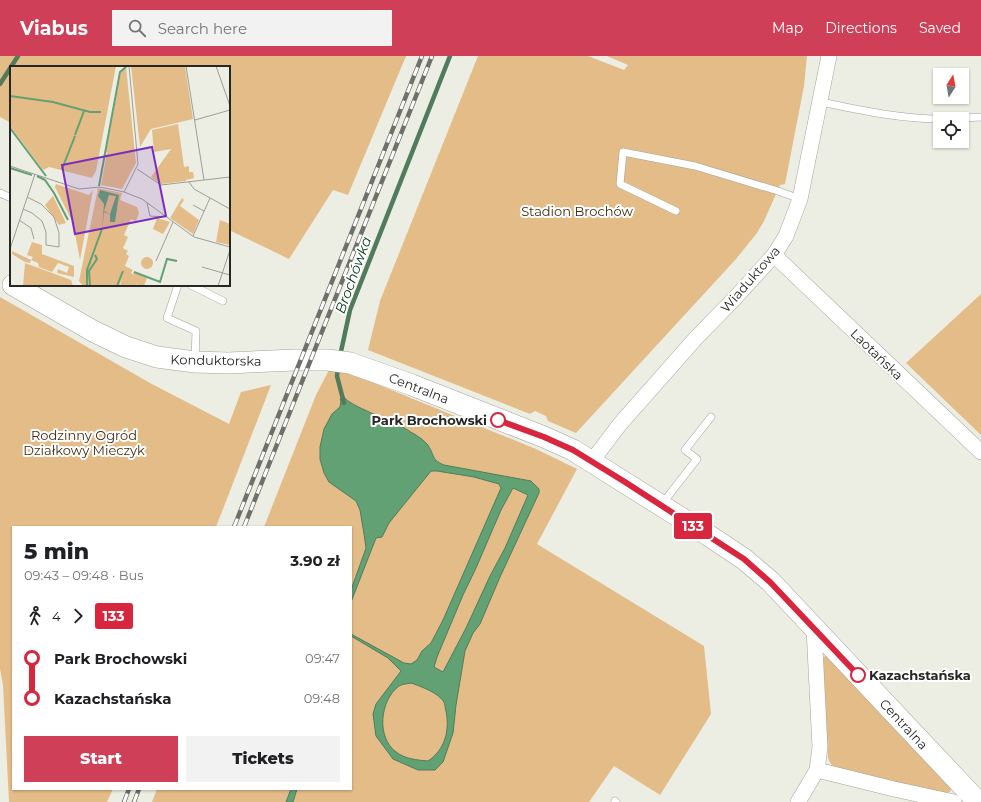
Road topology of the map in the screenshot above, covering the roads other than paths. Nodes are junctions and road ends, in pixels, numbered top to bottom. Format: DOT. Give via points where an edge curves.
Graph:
graph roads {
  1 [pos="830,56"];
  2 [pos="821,102"];
  3 [pos="981,117"];
  4 [pos="969,118"];
  5 [pos="933,119"];
  6 [pos="0,193"];
  7 [pos="10,198"];
  8 [pos="800,199"];
  9 [pos="676,211"];
  10 [pos="774,255"];
  11 [pos="0,277"];
  12 [pos="10,283"];
  13 [pos="15,286"];
  14 [pos="178,286"];
  15 [pos="193,286"];
  16 [pos="223,301"];
  17 [pos="322,360"];
  18 [pos="195,362"];
  19 [pos="710,417"];
  20 [pos="981,452"];
  21 [pos="592,461"];
  22 [pos="661,505"];
  23 [pos="814,628"];
  24 [pos="817,770"];
  25 [pos="798,802"];
  26 [pos="954,802"];
  27 [pos="978,802"];
  1 -- 2 [label="street, Wiaduktowa"];
  2 -- 5 [label="lane" via="901,117"];
  2 -- 8 [label="street, Wiaduktowa"];
  3 -- 4 [label="lane"];
  6 -- 7 [label="lane"];
  8 -- 9 [label="lane" via="695,166 623,152 620,184"];
  8 -- 10 [label="street, Wiaduktowa" via="786,236"];
  10 -- 20 [label="street, Laotańska"];
  10 -- 21 [label="street, Wiaduktowa" via="620,424"];
  11 -- 12 [label="street, Konduktorska"];
  13 -- 18 [label="street, Konduktorska" via="93,332 126,347 157,357"];
  14 -- 18 [label="lane" via="167,318 196,331"];
  15 -- 16 [label="lane"];
  17 -- 18 [label="street, Konduktorska"];
  17 -- 21 [label="street, Centralna" via="350,363 412,385 544,437"];
  19 -- 22 [label="lane" via="685,450 697,459"];
  21 -- 22 [label="street, Centralna"];
  22 -- 23 [label="street, Centralna" via="744,559"];
  23 -- 24 [label="street" via="820,747"];
  23 -- 27 [label="street, Centralna"];
  24 -- 25 [label="street"];
  24 -- 26 [label="street"];
}
